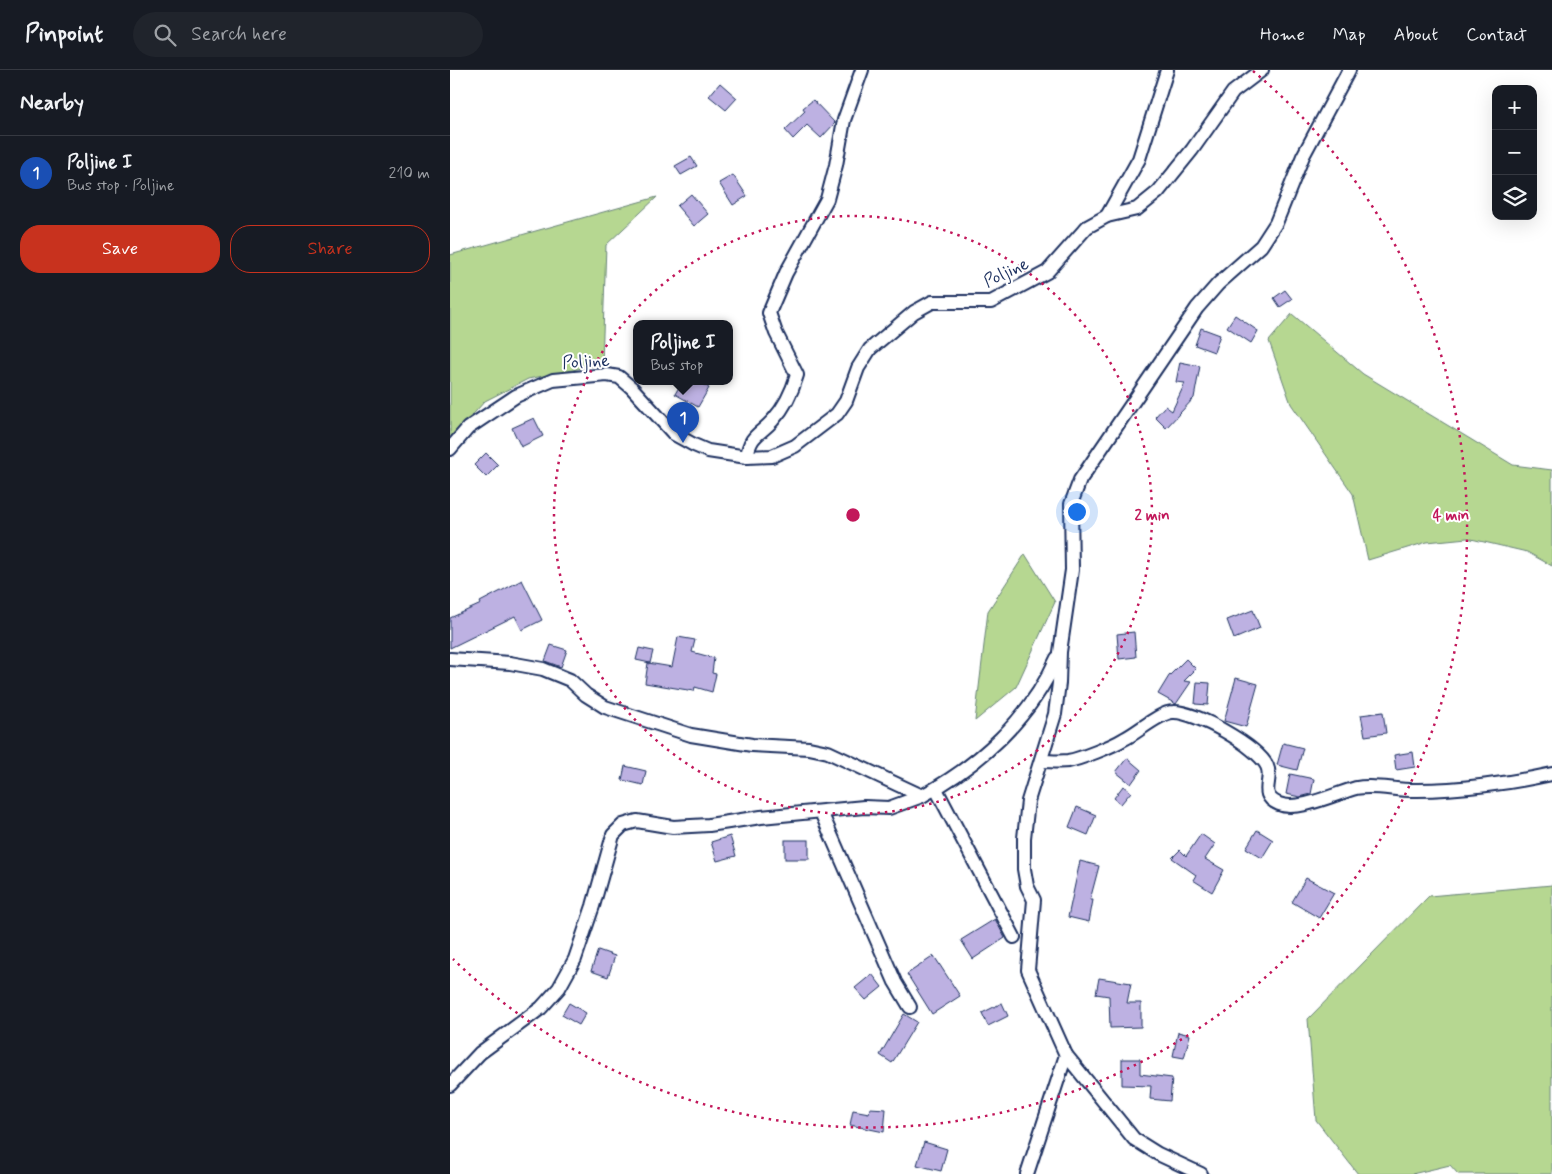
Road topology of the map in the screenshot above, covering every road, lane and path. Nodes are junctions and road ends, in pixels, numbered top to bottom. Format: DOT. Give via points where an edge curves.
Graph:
graph roads {
  1 [pos="862,70"];
  2 [pos="1167,70"];
  3 [pos="1262,70"];
  4 [pos="1349,70"];
  5 [pos="1107,216"];
  6 [pos="450,449"];
  7 [pos="747,457"];
  8 [pos="1060,652"];
  9 [pos="450,659"];
  10 [pos="1041,760"];
  11 [pos="1552,774"];
  12 [pos="936,788"];
  13 [pos="922,796"];
  14 [pos="821,812"];
  15 [pos="1014,937"];
  16 [pos="910,1007"];
  17 [pos="1066,1055"];
  18 [pos="450,1085"];
  19 [pos="1027,1174"];
  20 [pos="1201,1174"];
  1 -- 7 [label="street" via="844,120 828,199 786,274 769,313 797,376 791,395 748,446"];
  2 -- 5 [label="street" via="1139,159"];
  3 -- 5 [label="street, Poljine" via="1233,92 1158,192 1137,209"];
  4 -- 8 [label="street" via="1303,156 1276,223 1261,246 1196,308 1080,480 1070,504 1072,570"];
  5 -- 7 [label="street, Poljine" via="1087,227 1047,272 1011,294 992,302 932,302 914,312 870,349 838,414 795,446 772,456"];
  6 -- 7 [label="street, Poljine" via="468,428 516,396 554,380 607,375 626,382 674,434 694,446"];
  8 -- 10 [label="street" via="1055,714"];
  8 -- 12 [label="street" via="1048,678 997,743 960,774"];
  9 -- 13 [label="street" via="543,669 570,680 605,707 690,735 828,752"];
  10 -- 11 [label="street" via="1077,758 1123,740 1173,712 1200,719 1243,741 1267,766 1266,791 1270,799 1281,805 1295,806 1358,788 1418,790 1520,781"];
  10 -- 17 [label="street" via="1028,801 1024,838 1024,869 1034,900 1028,970"];
  12 -- 13 [label="street"];
  12 -- 15 [label="street"];
  13 -- 14 [label="street" via="888,808"];
  14 -- 16 [label="street" via="895,982"];
  14 -- 18 [label="street" via="709,825 673,827 637,821 623,825 613,834 574,959 559,988 541,1008 480,1053"];
  17 -- 19 [label="street"];
  17 -- 20 [label="street" via="1134,1139"];
}
